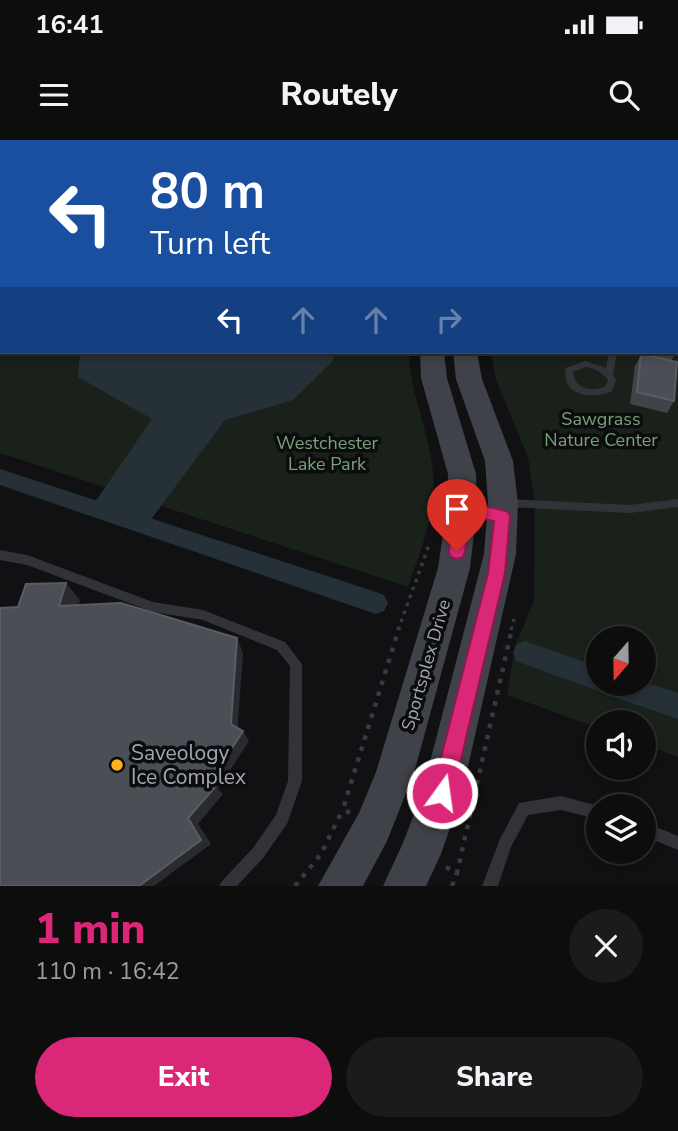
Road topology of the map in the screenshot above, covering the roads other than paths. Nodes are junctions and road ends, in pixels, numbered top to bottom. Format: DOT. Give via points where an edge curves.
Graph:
graph roads {
  1 [pos="432,354"];
  2 [pos="465,354"];
  3 [pos="613,354"];
  4 [pos="609,375"];
  5 [pos="678,503"];
  6 [pos="463,508"];
  7 [pos="503,510"];
  8 [pos="0,555"];
  9 [pos="586,809"];
  10 [pos="656,834"];
  11 [pos="678,842"];
  12 [pos="227,886"];
  13 [pos="340,886"];
  14 [pos="404,886"];
  15 [pos="490,886"];
  1 -- 6 [label="street, Sportsplex Drive" via="462,474"];
  2 -- 7 [label="street" via="469,379 499,461"];
  3 -- 4 [label="lane"];
  4 -- 4 [label="lane" via="609,389 598,393 578,388 568,375 573,367 585,364"];
  5 -- 7 [label="lane" via="630,509"];
  6 -- 7 [label="street"];
  6 -- 13 [label="street, Sportsplex Drive" via="454,568 395,773 358,818"];
  7 -- 14 [label="street" via="497,573 442,793"];
  8 -- 12 [label="lane" via="27,560 153,607 203,615 281,646 296,664 295,781 282,819"];
  9 -- 15 [label="lane" via="561,803 524,808"];
  10 -- 11 [label="lane"];
}
